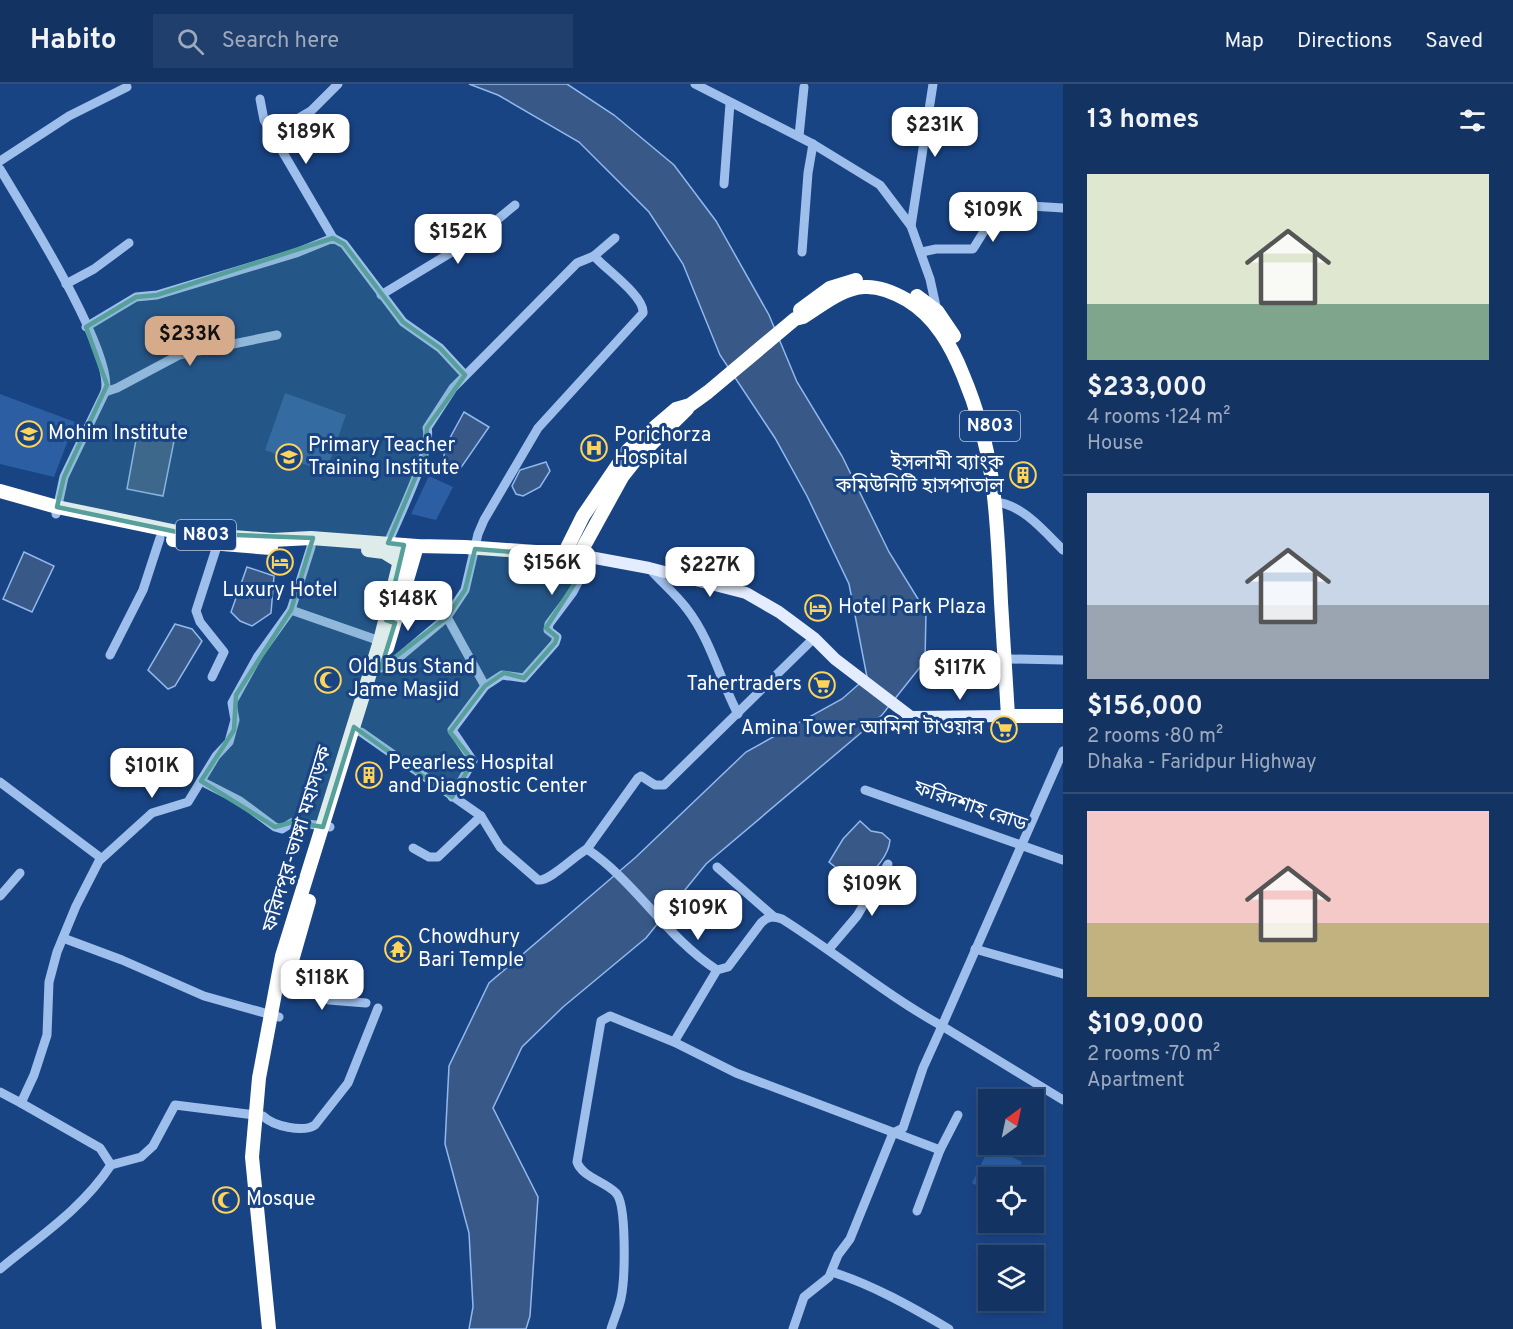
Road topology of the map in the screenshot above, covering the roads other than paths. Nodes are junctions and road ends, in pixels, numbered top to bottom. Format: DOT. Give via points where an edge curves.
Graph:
graph roads {
  1 [pos="338,84"];
  2 [pos="695,84"];
  3 [pos="933,84"];
  4 [pos="127,87"];
  5 [pos="804,87"];
  6 [pos="260,99"];
  7 [pos="730,103"];
  8 [pos="273,133"];
  9 [pos="799,136"];
  10 [pos="813,144"];
  11 [pos="0,161"];
  12 [pos="0,169"];
  13 [pos="724,184"];
  14 [pos="515,205"];
  15 [pos="1063,208"];
  16 [pos="911,226"];
  17 [pos="333,238"];
  18 [pos="615,238"];
  19 [pos="129,243"];
  20 [pos="802,252"];
  21 [pos="922,252"];
  22 [pos="594,256"];
  23 [pos="66,284"];
  24 [pos="381,295"];
  25 [pos="934,315"];
  26 [pos="87,327"];
  27 [pos="277,335"];
  28 [pos="465,375"];
  29 [pos="105,392"];
  30 [pos="690,405"];
  31 [pos="0,491"];
  32 [pos="0,500"];
  33 [pos="1000,503"];
  34 [pos="56,510"];
  35 [pos="160,538"];
  36 [pos="311,542"];
  37 [pos="388,543"];
  38 [pos="217,546"];
  39 [pos="411,546"];
  40 [pos="475,549"];
  41 [pos="1063,550"];
  42 [pos="564,554"];
  43 [pos="585,557"];
  44 [pos="406,565"];
  45 [pos="649,568"];
  46 [pos="291,610"];
  47 [pos="447,617"];
  48 [pos="390,621"];
  49 [pos="814,638"];
  50 [pos="380,641"];
  51 [pos="110,655"];
  52 [pos="1011,659"];
  53 [pos="1063,660"];
  54 [pos="381,668"];
  55 [pos="212,677"];
  56 [pos="485,687"];
  57 [pos="738,714"];
  58 [pos="1012,716"];
  59 [pos="1063,716"];
  60 [pos="357,731"];
  61 [pos="1063,751"];
  62 [pos="201,781"];
  63 [pos="0,782"];
  64 [pos="865,790"];
  65 [pos="452,797"];
  66 [pos="480,816"];
  67 [pos="327,827"];
  68 [pos="1021,844"];
  69 [pos="413,848"];
  70 [pos="587,849"];
  71 [pos="101,858"];
  72 [pos="1063,860"];
  73 [pos="888,864"];
  74 [pos="717,867"];
  75 [pos="20,873"];
  76 [pos="0,896"];
  77 [pos="774,917"];
  78 [pos="63,938"];
  79 [pos="830,949"];
  80 [pos="975,949"];
  81 [pos="287,957"];
  82 [pos="717,970"];
  83 [pos="1063,974"];
  84 [pos="286,982"];
  85 [pos="366,1003"];
  86 [pos="378,1008"];
  87 [pos="275,1017"];
  88 [pos="942,1026"];
  89 [pos="674,1042"];
  90 [pos="0,1092"];
  91 [pos="1063,1100"];
  92 [pos="21,1103"];
  93 [pos="259,1115"];
  94 [pos="958,1115"];
  95 [pos="893,1133"];
  96 [pos="940,1150"];
  97 [pos="111,1165"];
  98 [pos="917,1211"];
  99 [pos="0,1269"];
  100 [pos="832,1272"];
  101 [pos="269,1292"];
  102 [pos="269,1329"];
  103 [pos="276,1329"];
  104 [pos="611,1329"];
  105 [pos="793,1329"];
  106 [pos="949,1329"];
  1 -- 8 [label="street" via="311,111"];
  2 -- 7 [label="street"];
  3 -- 16 [label="street"];
  4 -- 11 [label="street" via="69,116"];
  5 -- 9 [label="street"];
  6 -- 8 [label="street" via="264,120"];
  7 -- 9 [label="street"];
  7 -- 13 [label="street"];
  8 -- 17 [label="street"];
  9 -- 10 [label="street"];
  10 -- 16 [label="street" via="880,185"];
  10 -- 20 [label="street"];
  12 -- 23 [label="street"];
  14 -- 24 [label="street" via="475,238"];
  15 -- 21 [label="street" via="1031,206 1010,226 986,228 973,249"];
  16 -- 21 [label="street"];
  17 -- 24 [label="street" via="344,244"];
  17 -- 26 [label="street" via="157,296 136,297"];
  18 -- 22 [label="street"];
  19 -- 23 [label="street"];
  21 -- 25 [label="street"];
  22 -- 28 [label="street" via="577,263"];
  22 -- 40 [label="street" via="634,295 643,306 643,314 538,428 484,520"];
  23 -- 26 [label="street"];
  24 -- 28 [label="street" via="403,322 440,348"];
  25 -- 30 [label="highway, N803" via="904,288 885,281 866,278 830,288"];
  25 -- 33 [label="highway, N803" via="960,346 997,446"];
  26 -- 29 [label="street" via="107,380"];
  27 -- 29 [label="street" via="179,355"];
  28 -- 37 [label="street" via="427,428 430,437 425,455"];
  29 -- 34 [label="street" via="64,477"];
  30 -- 42 [label="highway, N803" via="676,409 628,450 583,516"];
  30 -- 43 [label="highway, N803" via="622,477"];
  31 -- 34 [label="highway, N803"];
  32 -- 34 [label="highway, N803"];
  33 -- 41 [label="street" via="1037,523"];
  33 -- 52 [label="highway, N803"];
  33 -- 58 [label="highway, N803"];
  34 -- 35 [label="highway, N803"];
  34 -- 36 [label="highway, N803" via="182,533"];
  35 -- 38 [label="highway, N803"];
  35 -- 51 [label="street" via="143,590"];
  36 -- 37 [label="highway, N803"];
  36 -- 38 [label="highway, N803" via="272,549"];
  36 -- 44 [label="highway, N803" via="384,552"];
  36 -- 46 [label="street"];
  37 -- 39 [label="highway, N803"];
  38 -- 55 [label="street" via="196,611 224,652"];
  39 -- 40 [label="highway, N803"];
  39 -- 44 [label="highway, ফরিদপুর-ভাঙ্গা মহাসড়ক"];
  40 -- 42 [label="highway, N803"];
  40 -- 44 [label="highway, N803" via="466,553 428,552"];
  40 -- 47 [label="street" via="465,590"];
  42 -- 43 [label="highway, N803"];
  43 -- 45 [label="main road"];
  43 -- 56 [label="street" via="573,592 549,624 548,630 557,637 555,643 524,678 502,675"];
  44 -- 48 [label="highway, ফরিদপুর-ভাঙ্গা মহাসড়ক"];
  45 -- 49 [label="main road" via="746,593"];
  45 -- 57 [label="street" via="687,608"];
  46 -- 50 [label="street"];
  46 -- 62 [label="street" via="236,695 232,703 234,730"];
  47 -- 54 [label="street" via="390,665"];
  47 -- 56 [label="street"];
  48 -- 50 [label="highway, ফরিদপুর-ভাঙ্গা মহাসড়ক"];
  48 -- 54 [label="highway, ফরিদপুর-ভাঙ্গা মহাসড়ক"];
  49 -- 57 [label="street"];
  49 -- 58 [label="main road" via="835,659 911,717"];
  50 -- 60 [label="highway, ফরিদপুর-ভাঙ্গা মহাসড়ক"];
  52 -- 53 [label="street"];
  52 -- 58 [label="highway, N803"];
  54 -- 60 [label="highway, ফরিদপুর-ভাঙ্গা মহাসড়ক"];
  56 -- 65 [label="street" via="452,730 473,761"];
  57 -- 70 [label="street" via="664,785 638,778"];
  58 -- 59 [label="highway"];
  60 -- 65 [label="street"];
  60 -- 67 [label="highway, ফরিদপুর-ভাঙ্গা মহাসড়ক"];
  61 -- 68 [label="street"];
  62 -- 67 [label="street" via="240,801 275,827 282,829 293,822"];
  62 -- 71 [label="street" via="188,802 153,813"];
  63 -- 71 [label="street"];
  64 -- 68 [label="street, ফরিদশাহ রোড"];
  65 -- 66 [label="street"];
  66 -- 69 [label="street" via="438,857 429,857"];
  66 -- 70 [label="street" via="500,847 537,880 548,879"];
  67 -- 81 [label="highway, ফরিদপুর-ভাঙ্গা মহাসড়ক"];
  68 -- 72 [label="street, ফরিদশাহ রোড"];
  68 -- 80 [label="street"];
  70 -- 82 [label="street" via="607,863 691,953"];
  71 -- 78 [label="street"];
  73 -- 79 [label="street" via="857,916"];
  74 -- 77 [label="street"];
  75 -- 76 [label="street"];
  77 -- 79 [label="street"];
  77 -- 82 [label="street" via="761,922 728,967"];
  78 -- 87 [label="street" via="204,996"];
  78 -- 92 [label="street" via="50,982 47,1035"];
  79 -- 88 [label="street" via="914,1011"];
  80 -- 83 [label="street"];
  80 -- 88 [label="street"];
  81 -- 84 [label="highway, ফরিদপুর-ভাঙ্গা মহাসড়ক"];
  81 -- 87 [label="highway, ফরিদপুর-ভাঙ্গা মহাসড়ক"];
  82 -- 89 [label="street"];
  84 -- 85 [label="street" via="315,988 329,1000"];
  84 -- 87 [label="highway, ফরিদপুর-ভাঙ্গা মহাসড়ক"];
  86 -- 93 [label="street" via="348,1083 315,1125 309,1129 288,1126 268,1122"];
  87 -- 93 [label="highway, ফরিদপুর-ভাঙ্গা মহাসড়ক"];
  88 -- 91 [label="street"];
  88 -- 95 [label="street" via="903,1128"];
  89 -- 95 [label="street" via="736,1073"];
  89 -- 104 [label="street" via="610,1016 601,1021 577,1162 614,1191 622,1204 623,1281"];
  90 -- 92 [label="street"];
  92 -- 97 [label="street" via="100,1148"];
  93 -- 97 [label="street" via="175,1105 153,1146 141,1157"];
  93 -- 101 [label="highway, ফরিদপুর-ভাঙ্গা মহাসড়ক"];
  94 -- 96 [label="street"];
  95 -- 96 [label="street"];
  95 -- 100 [label="street" via="850,1239"];
  96 -- 98 [label="street"];
  97 -- 99 [label="street" via="80,1206"];
  100 -- 105 [label="street" via="804,1297"];
  100 -- 106 [label="street" via="912,1307"];
  101 -- 102 [label="highway, ফরিদপুর-ভাঙ্গা মহাসড়ক"];
  101 -- 103 [label="highway, ফরিদপুর-ভাঙ্গা মহাসড়ক"];
}
